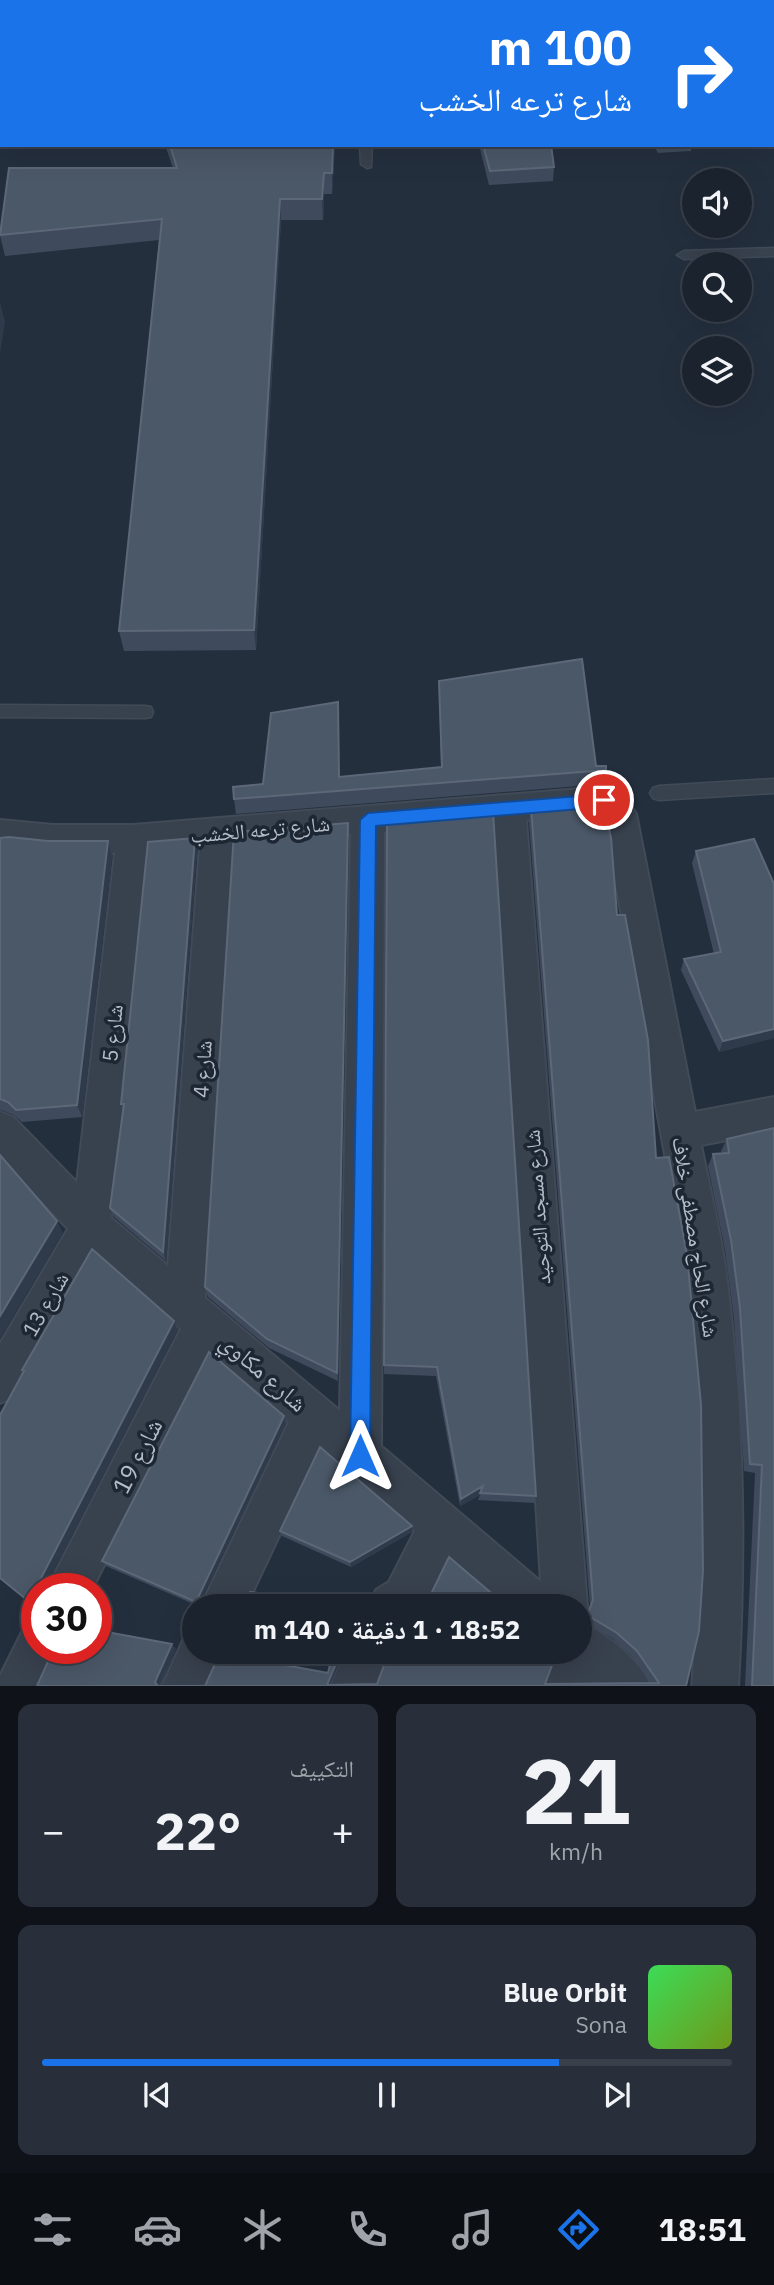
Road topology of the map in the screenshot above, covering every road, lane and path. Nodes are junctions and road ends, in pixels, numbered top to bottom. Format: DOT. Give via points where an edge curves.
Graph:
graph roads {
  1 [pos="366,147"];
  2 [pos="367,164"];
  3 [pos="774,252"];
  4 [pos="752,253"];
  5 [pos="0,711"];
  6 [pos="145,712"];
  7 [pos="774,786"];
  8 [pos="659,793"];
  9 [pos="604,800"];
  10 [pos="509,808"];
  11 [pos="368,820"];
  12 [pos="218,832"];
  13 [pos="0,834"];
  14 [pos="133,839"];
  15 [pos="774,1114"];
  16 [pos="0,1129"];
  17 [pos="681,1132"];
  18 [pos="91,1226"];
  19 [pos="196,1314"];
  20 [pos="0,1382"];
  21 [pos="314,1415"];
  22 [pos="360,1456"];
  23 [pos="441,1525"];
  24 [pos="76,1573"];
  25 [pos="229,1594"];
  26 [pos="407,1594"];
  27 [pos="522,1594"];
  28 [pos="564,1594"];
  29 [pos="30,1664"];
  30 [pos="195,1664"];
  31 [pos="362,1664"];
  32 [pos="586,1664"];
  33 [pos="18,1686"];
  34 [pos="184,1686"];
  35 [pos="352,1686"];
  36 [pos="629,1686"];
  37 [pos="715,1686"];
  1 -- 2 [label="lane"];
  3 -- 4 [label="lane"];
  5 -- 6 [label="lane"];
  7 -- 8 [label="lane"];
  9 -- 10 [label="street, شارع ترعه الخشب"];
  9 -- 17 [label="street, شارع الحاج مصطفى خلاف" via="621,814"];
  10 -- 11 [label="street, شارع ترعه الخشب"];
  10 -- 28 [label="street, شارع مسجد التوحيد"];
  11 -- 12 [label="street, شارع ترعه الخشب"];
  11 -- 22 [label="street"];
  12 -- 14 [label="street, شارع ترعه الخشب"];
  12 -- 19 [label="street, شارع 4"];
  13 -- 14 [label="street, شارع ترعه الخشب"];
  14 -- 18 [label="street, شارع 5"];
  15 -- 17 [label="street"];
  16 -- 18 [label="street, شارع مكاوي"];
  17 -- 37 [label="street, شارع الحاج مصطفى خلاف" via="705,1265 719,1413 722,1576"];
  18 -- 19 [label="street, شارع مكاوي"];
  18 -- 20 [label="street, شارع 13"];
  19 -- 21 [label="street, شارع مكاوي"];
  19 -- 24 [label="street, شارع 19"];
  21 -- 22 [label="street, شارع مكاوي"];
  21 -- 25 [label="street"];
  22 -- 23 [label="street, شارع مكاوي"];
  23 -- 26 [label="street"];
  23 -- 27 [label="street, شارع مكاوي"];
  29 -- 33 [label="street"];
  30 -- 34 [label="street"];
  31 -- 35 [label="street"];
  32 -- 36 [label="street"];
}
